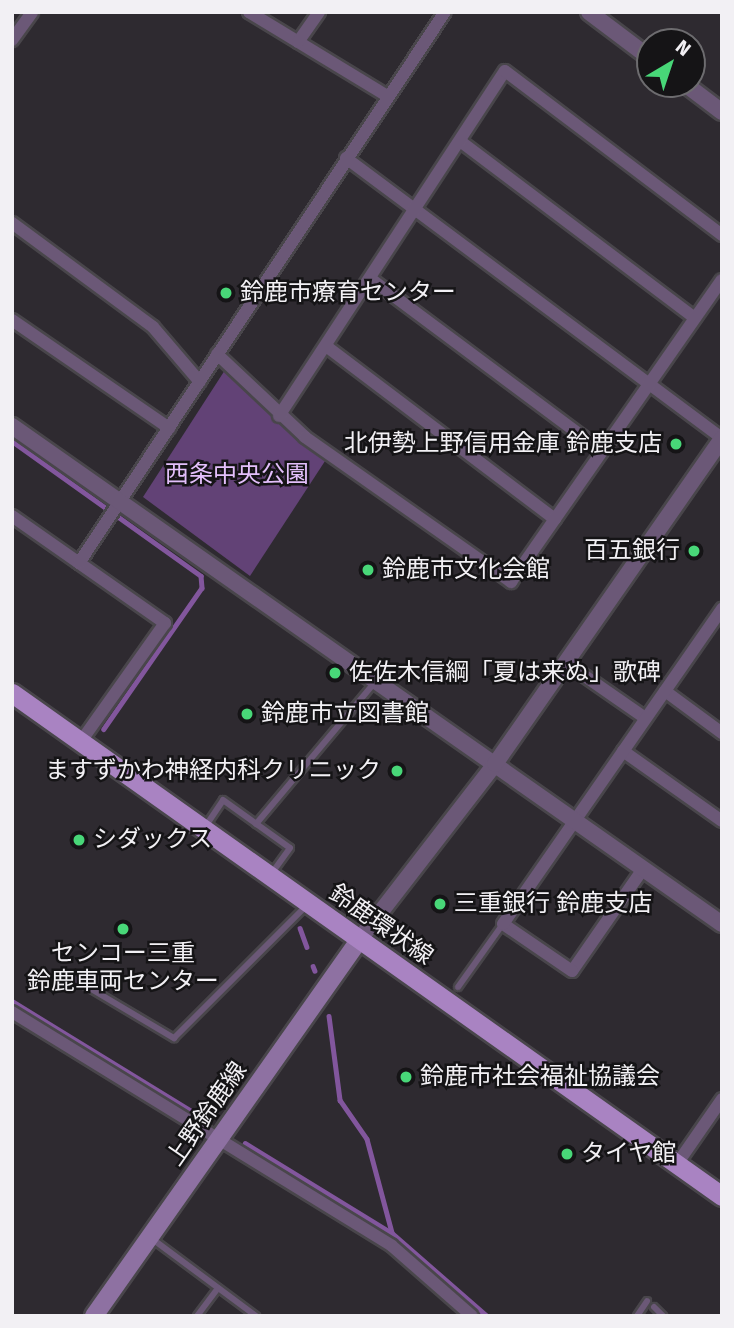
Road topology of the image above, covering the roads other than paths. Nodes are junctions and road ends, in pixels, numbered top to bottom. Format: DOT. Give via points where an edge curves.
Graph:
graph roads {
  1 [pos="32,12"];
  2 [pos="249,12"];
  3 [pos="319,12"];
  4 [pos="445,12"];
  5 [pos="589,12"];
  6 [pos="12,40"];
  7 [pos="298,42"];
  8 [pos="636,47"];
  9 [pos="387,96"];
  10 [pos="704,98"];
  11 [pos="722,112"];
  12 [pos="460,141"];
  13 [pos="346,158"];
  14 [pos="415,211"];
  15 [pos="12,223"];
  16 [pos="722,235"];
  17 [pos="371,279"];
  18 [pos="722,280"];
  19 [pos="695,318"];
  20 [pos="12,320"];
  21 [pos="326,346"];
  22 [pos="217,354"];
  23 [pos="200,382"];
  24 [pos="648,385"];
  25 [pos="279,416"];
  26 [pos="12,426"];
  27 [pos="169,428"];
  28 [pos="722,438"];
  29 [pos="602,451"];
  30 [pos="120,502"];
  31 [pos="12,516"];
  32 [pos="555,519"];
  33 [pos="79,563"];
  34 [pos="722,609"];
  35 [pos="566,663"];
  36 [pos="376,680"];
  37 [pos="665,691"];
  38 [pos="12,693"];
  39 [pos="645,718"];
  40 [pos="722,733"];
  41 [pos="81,741"];
  42 [pos="623,751"];
  43 [pos="495,764"];
  44 [pos="575,820"];
  45 [pos="722,821"];
  46 [pos="256,824"];
  47 [pos="204,828"];
  48 [pos="643,869"];
  49 [pos="270,876"];
  50 [pos="308,903"];
  51 [pos="503,924"];
  52 [pos="722,924"];
  53 [pos="359,940"];
  54 [pos="66,974"];
  55 [pos="457,987"];
  56 [pos="12,1012"];
  57 [pos="722,1099"];
  58 [pos="219,1139"];
  59 [pos="677,1164"];
  60 [pos="722,1196"];
  61 [pos="150,1238"];
  62 [pos="218,1288"];
  63 [pos="647,1301"];
  64 [pos="654,1307"];
  65 [pos="94,1316"];
  66 [pos="197,1316"];
  67 [pos="256,1316"];
  68 [pos="472,1316"];
  69 [pos="637,1316"];
  70 [pos="663,1316"];
  1 -- 6 [label="street"];
  2 -- 7 [label="street"];
  3 -- 7 [label="street"];
  4 -- 9 [label="street"];
  5 -- 8 [label="street"];
  7 -- 9 [label="street"];
  9 -- 13 [label="street"];
  10 -- 11 [label="street"];
  12 -- 14 [label="street"];
  12 -- 16 [label="street" via="505,71"];
  12 -- 19 [label="street"];
  13 -- 14 [label="street"];
  13 -- 22 [label="street"];
  14 -- 17 [label="street"];
  14 -- 24 [label="street"];
  15 -- 23 [label="street" via="153,327"];
  17 -- 21 [label="street"];
  17 -- 29 [label="street"];
  18 -- 19 [label="street"];
  19 -- 24 [label="street"];
  20 -- 27 [label="street"];
  21 -- 25 [label="street"];
  21 -- 32 [label="street"];
  22 -- 23 [label="street"];
  22 -- 25 [label="street"];
  23 -- 27 [label="street"];
  24 -- 28 [label="street"];
  24 -- 29 [label="street"];
  25 -- 32 [label="street" via="511,582"];
  26 -- 30 [label="street"];
  27 -- 30 [label="street"];
  28 -- 35 [label="street"];
  29 -- 32 [label="street"];
  30 -- 33 [label="street"];
  30 -- 36 [label="street"];
  31 -- 33 [label="street"];
  33 -- 41 [label="street" via="165,623"];
  34 -- 37 [label="street"];
  35 -- 39 [label="street"];
  35 -- 43 [label="street"];
  36 -- 43 [label="street"];
  36 -- 46 [label="lane"];
  37 -- 39 [label="street"];
  37 -- 40 [label="street"];
  38 -- 41 [label="main road, 鈴鹿環状線"];
  39 -- 42 [label="street"];
  41 -- 47 [label="main road, 鈴鹿環状線"];
  42 -- 44 [label="street"];
  42 -- 45 [label="street"];
  43 -- 44 [label="street"];
  43 -- 53 [label="street"];
  44 -- 48 [label="street"];
  44 -- 51 [label="street"];
  46 -- 47 [label="lane" via="223,800"];
  46 -- 49 [label="lane" via="290,848"];
  47 -- 49 [label="main road, 鈴鹿環状線"];
  48 -- 51 [label="street" via="572,971"];
  48 -- 52 [label="street"];
  49 -- 50 [label="main road, 鈴鹿環状線"];
  50 -- 53 [label="main road, 鈴鹿環状線"];
  50 -- 54 [label="lane" via="174,1038"];
  51 -- 55 [label="lane"];
  53 -- 58 [label="main road, 上野鈴鹿線"];
  53 -- 59 [label="main road, 鈴鹿環状線"];
  56 -- 58 [label="street"];
  57 -- 59 [label="street"];
  58 -- 61 [label="main road, 上野鈴鹿線"];
  58 -- 68 [label="street" via="407,1256"];
  59 -- 60 [label="main road, 鈴鹿環状線"];
  61 -- 62 [label="lane"];
  61 -- 65 [label="main road, 上野鈴鹿線"];
  62 -- 66 [label="lane"];
  62 -- 67 [label="lane"];
  63 -- 69 [label="lane"];
  64 -- 70 [label="lane"];
}
